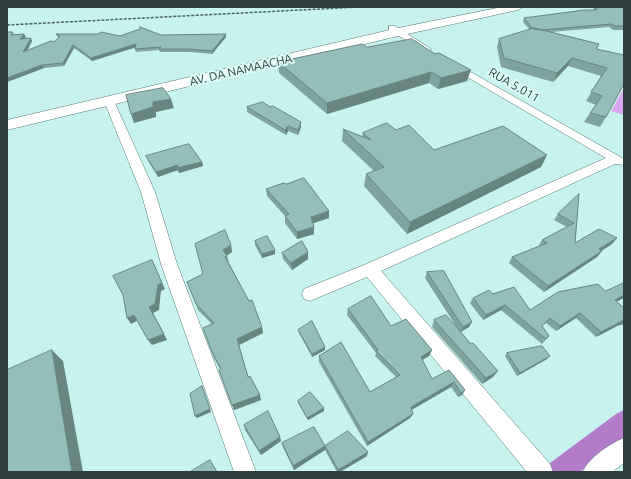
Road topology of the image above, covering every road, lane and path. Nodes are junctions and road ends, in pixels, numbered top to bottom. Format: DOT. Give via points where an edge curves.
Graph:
graph roads {
  1 [pos="500,7"];
  2 [pos="518,7"];
  3 [pos="477,14"];
  4 [pos="395,30"];
  5 [pos="109,101"];
  6 [pos="7,116"];
  7 [pos="7,125"];
  8 [pos="620,162"];
  9 [pos="370,269"];
  10 [pos="310,294"];
  11 [pos="624,449"];
  12 [pos="244,472"];
  13 [pos="542,472"];
  14 [pos="594,472"];
  1 -- 3 [label="highway"];
  2 -- 3 [label="highway"];
  3 -- 4 [label="highway, AV. DA NAMAACHA"];
  3 -- 4 [label="highway, AV. DA NAMAACHA"];
  4 -- 5 [label="highway, AV. DA NAMAACHA"];
  4 -- 6 [label="highway, AV. DA NAMAACHA"];
  4 -- 8 [label="street, RUA 5.011"];
  5 -- 7 [label="highway, AV. DA NAMAACHA"];
  5 -- 12 [label="street" via="148,192 169,264"];
  8 -- 9 [label="street"];
  9 -- 10 [label="street"];
  9 -- 13 [label="street"];
  11 -- 14 [label="street"];
}
